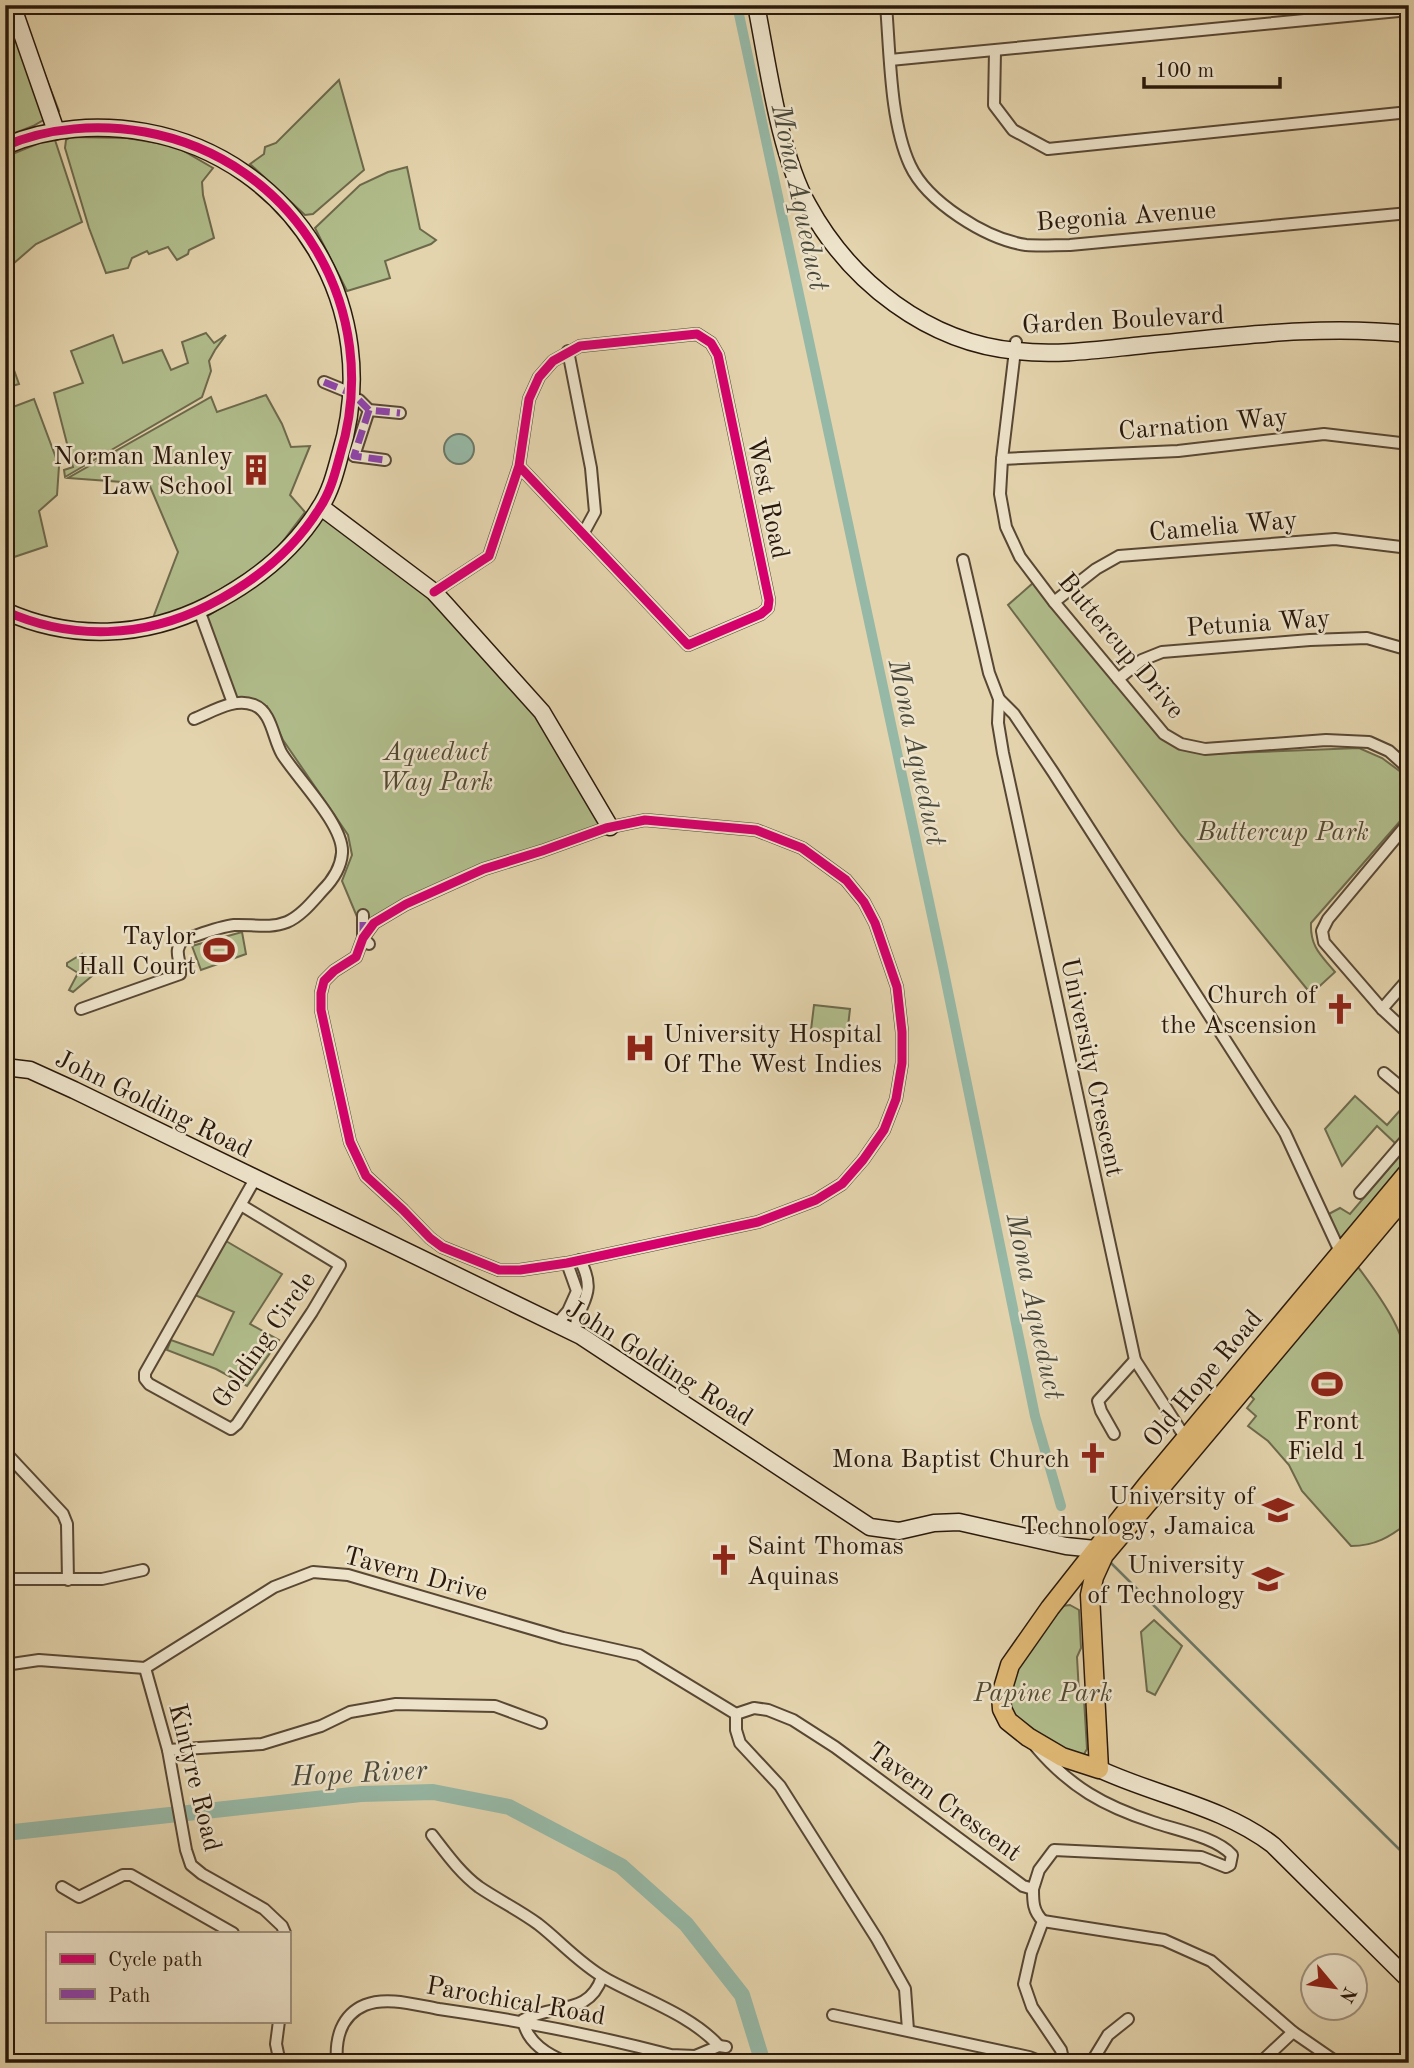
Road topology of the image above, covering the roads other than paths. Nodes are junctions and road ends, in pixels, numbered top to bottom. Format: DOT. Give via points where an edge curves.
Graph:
graph roads {
  1 [pos="12,5"];
  2 [pos="756,5"];
  3 [pos="766,5"];
  4 [pos="886,5"];
  5 [pos="1409,9"];
  6 [pos="995,51"];
  7 [pos="890,60"];
  8 [pos="1409,112"];
  9 [pos="56,131"];
  10 [pos="5,146"];
  11 [pos="1409,213"];
  12 [pos="1409,325"];
  13 [pos="1409,334"];
  14 [pos="1016,347"];
  15 [pos="568,351"];
  16 [pos="324,382"];
  17 [pos="346,391"];
  18 [pos="359,400"];
  19 [pos="369,410"];
  20 [pos="400,413"];
  21 [pos="1409,444"];
  22 [pos="1002,459"];
  23 [pos="385,460"];
  24 [pos="519,466"];
  25 [pos="321,507"];
  26 [pos="583,534"];
  27 [pos="1409,548"];
  28 [pos="964,560"];
  29 [pos="434,592"];
  30 [pos="1054,602"];
  31 [pos="199,610"];
  32 [pos="5,611"];
  33 [pos="1409,650"];
  34 [pos="1118,679"];
  35 [pos="999,699"];
  36 [pos="233,703"];
  37 [pos="194,719"];
  38 [pos="1409,769"];
  39 [pos="1409,822"];
  40 [pos="610,827"];
  41 [pos="363,915"];
  42 [pos="366,941"];
  43 [pos="1409,978"];
  44 [pos="82,1009"];
  45 [pos="1382,1009"];
  46 [pos="1409,1034"];
  47 [pos="5,1066"];
  48 [pos="1384,1073"];
  49 [pos="1409,1094"];
  50 [pos="1409,1136"];
  51 [pos="1409,1171"];
  52 [pos="255,1178"];
  53 [pos="1409,1192"];
  54 [pos="1360,1193"];
  55 [pos="241,1205"];
  56 [pos="1344,1259"];
  57 [pos="580,1260"];
  58 [pos="567,1263"];
  59 [pos="556,1325"];
  60 [pos="575,1334"];
  61 [pos="1135,1360"];
  62 [pos="1181,1432"];
  63 [pos="1114,1434"];
  64 [pos="5,1452"];
  65 [pos="1102,1549"];
  66 [pos="144,1570"];
  67 [pos="5,1579"];
  68 [pos="68,1580"];
  69 [pos="1049,1608"];
  70 [pos="1089,1612"];
  71 [pos="5,1665"];
  72 [pos="145,1668"];
  73 [pos="736,1714"];
  74 [pos="541,1724"];
  75 [pos="1023,1734"];
  76 [pos="168,1750"];
  77 [pos="1099,1769"];
  78 [pos="432,1835"];
  79 [pos="62,1887"];
  80 [pos="1034,1889"];
  81 [pos="1043,1920"];
  82 [pos="231,1932"];
  83 [pos="285,1932"];
  84 [pos="602,1977"];
  85 [pos="1409,1980"];
  86 [pos="833,2015"];
  87 [pos="1128,2019"];
  88 [pos="523,2020"];
  89 [pos="279,2022"];
  90 [pos="908,2030"];
  91 [pos="1293,2032"];
  92 [pos="565,2062"];
  93 [pos="280,2063"];
  94 [pos="337,2063"];
  95 [pos="543,2063"];
  96 [pos="1044,2063"];
  97 [pos="1064,2063"];
  98 [pos="1091,2063"];
  99 [pos="1260,2063"];
  100 [pos="1338,2063"];
  1 -- 9 [label="street"];
  2 -- 14 [label="street, Garden Boulevard" via="790,164 807,205 841,254 888,299 932,326 968,340"];
  3 -- 14 [label="street, Garden Boulevard" via="795,145 823,214 842,241 884,283 924,311"];
  4 -- 7 [label="street, Begonia Avenue"];
  5 -- 6 [label="street"];
  6 -- 7 [label="street"];
  6 -- 8 [label="street" via="995,105 1013,130 1048,149"];
  7 -- 11 [label="street, Begonia Avenue" via="898,123 909,164 921,184 962,220 1001,238 1026,245 1070,245"];
  9 -- 10 [label="street"];
  9 -- 25 [label="street" via="118,127 182,140 239,169 299,223 345,316 352,362 346,437"];
  12 -- 14 [label="street, Garden Boulevard" via="1323,320"];
  13 -- 14 [label="street, Garden Boulevard" via="1307,330 1090,350"];
  14 -- 22 [label="street, Buttercup Drive"];
  15 -- 24 [label="street, West Road" via="539,377 529,399"];
  15 -- 26 [label="street" via="592,468 595,512"];
  15 -- 26 [label="street, West Road" via="697,334 711,343 718,355 768,608 688,645"];
  16 -- 17 [label="street"];
  18 -- 19 [label="street"];
  19 -- 20 [label="street"];
  19 -- 23 [label="street" via="354,456"];
  21 -- 22 [label="street, Carnation Way" via="1324,434 1178,452"];
  22 -- 30 [label="street, Buttercup Drive" via="1000,494 1006,527 1020,557"];
  24 -- 26 [label="street, West Road"];
  24 -- 29 [label="street" via="489,556"];
  25 -- 29 [label="street"];
  25 -- 31 [label="street" via="290,547 261,573"];
  27 -- 30 [label="street, Camelia Way" via="1335,539 1119,556"];
  28 -- 35 [label="street, University Crescent"];
  29 -- 40 [label="street" via="542,712"];
  30 -- 34 [label="street, Buttercup Drive"];
  31 -- 32 [label="street" via="148,627 90,633"];
  31 -- 36 [label="street"];
  33 -- 34 [label="street, Petunia Way" via="1367,638 1162,652"];
  34 -- 38 [label="street, Buttercup Drive" via="1164,734 1181,744 1205,749 1326,740 1368,742 1389,751"];
  35 -- 56 [label="street, University Crescent" via="1053,772 1273,1113"];
  35 -- 61 [label="street, University Crescent" via="1003,753"];
  36 -- 37 [label="street"];
  36 -- 44 [label="street" via="256,705 267,714 283,754 337,834 340,863 327,885 286,923 232,925 183,940 176,954 180,974"];
  39 -- 45 [label="street" via="1322,930 1324,942"];
  40 -- 42 [label="street" via="484,869 442,888 374,923"];
  40 -- 57 [label="street" via="645,820 756,830 803,848 833,868 864,902 875,923 897,987 902,1063 896,1099 884,1130 848,1178 816,1200 758,1222"];
  41 -- 42 [label="street"];
  42 -- 58 [label="street" via="356,957 324,981 321,1010 350,1142 366,1175 430,1238 464,1258 499,1270"];
  43 -- 45 [label="street"];
  45 -- 46 [label="street"];
  47 -- 52 [label="street, John Golding Road" via="30,1070"];
  48 -- 49 [label="street"];
  50 -- 54 [label="street"];
  51 -- 56 [label="main road, Old Hope Road"];
  52 -- 55 [label="street, Golding Circle"];
  52 -- 59 [label="street, John Golding Road"];
  53 -- 56 [label="main road, Old Hope Road"];
  55 -- 55 [label="street, Golding Circle" via="145,1373 149,1384 231,1429 340,1265"];
  56 -- 65 [label="main road, Old Hope Road"];
  57 -- 58 [label="street"];
  57 -- 60 [label="street" via="588,1292"];
  58 -- 59 [label="street" via="577,1291"];
  59 -- 60 [label="street, John Golding Road"];
  60 -- 65 [label="street, John Golding Road" via="870,1527 899,1531 934,1522 959,1522 1066,1546"];
  61 -- 62 [label="street, University Crescent"];
  61 -- 63 [label="street" via="1098,1401"];
  64 -- 68 [label="street" via="64,1514"];
  65 -- 69 [label="main road, Old Hope Road"];
  65 -- 70 [label="main road, Old Hope Road"];
  66 -- 68 [label="street" via="102,1580"];
  67 -- 68 [label="street"];
  69 -- 70 [label="main road" via="1071,1600"];
  69 -- 75 [label="main road, Old Hope Road" via="1004,1679 1002,1709"];
  70 -- 77 [label="main road, Old Hope Road"];
  71 -- 72 [label="street" via="39,1660"];
  72 -- 73 [label="street, Tavern Drive" via="275,1587 313,1572 348,1576 563,1638 639,1655"];
  72 -- 76 [label="street, Kintyre Road"];
  73 -- 80 [label="street, Tavern Crescent" via="754,1708 793,1720 1023,1886"];
  73 -- 90 [label="street" via="740,1744 780,1786 905,1989"];
  74 -- 76 [label="street" via="495,1706 396,1704 350,1712 261,1744"];
  75 -- 77 [label="main road" via="1062,1757"];
  75 -- 80 [label="street, Tavern Crescent" via="1075,1787 1130,1814 1216,1844 1233,1859 1226,1867 1201,1857 1054,1850 1039,1870"];
  76 -- 83 [label="street, Kintyre Road" via="191,1865 264,1909"];
  77 -- 85 [label="street" via="1225,1815 1260,1835"];
  78 -- 84 [label="street" via="461,1871 530,1918"];
  79 -- 82 [label="street" via="79,1897 131,1875"];
  80 -- 81 [label="street" via="1033,1904"];
  81 -- 91 [label="street" via="1164,1940 1211,1961"];
  81 -- 97 [label="street" via="1024,1984"];
  84 -- 88 [label="street" via="598,1989 581,2004"];
  84 -- 88 [label="street, Parochical Road" via="670,2011 723,2047 695,2056 671,2055"];
  86 -- 90 [label="street"];
  87 -- 98 [label="street" via="1108,2035"];
  88 -- 92 [label="street" via="533,2042"];
  88 -- 94 [label="street, Parochical Road" via="380,2000 354,2011 339,2030"];
  89 -- 93 [label="street"];
  90 -- 96 [label="street"];
  91 -- 99 [label="street"];
  91 -- 100 [label="street"];
  92 -- 95 [label="street"];
}
